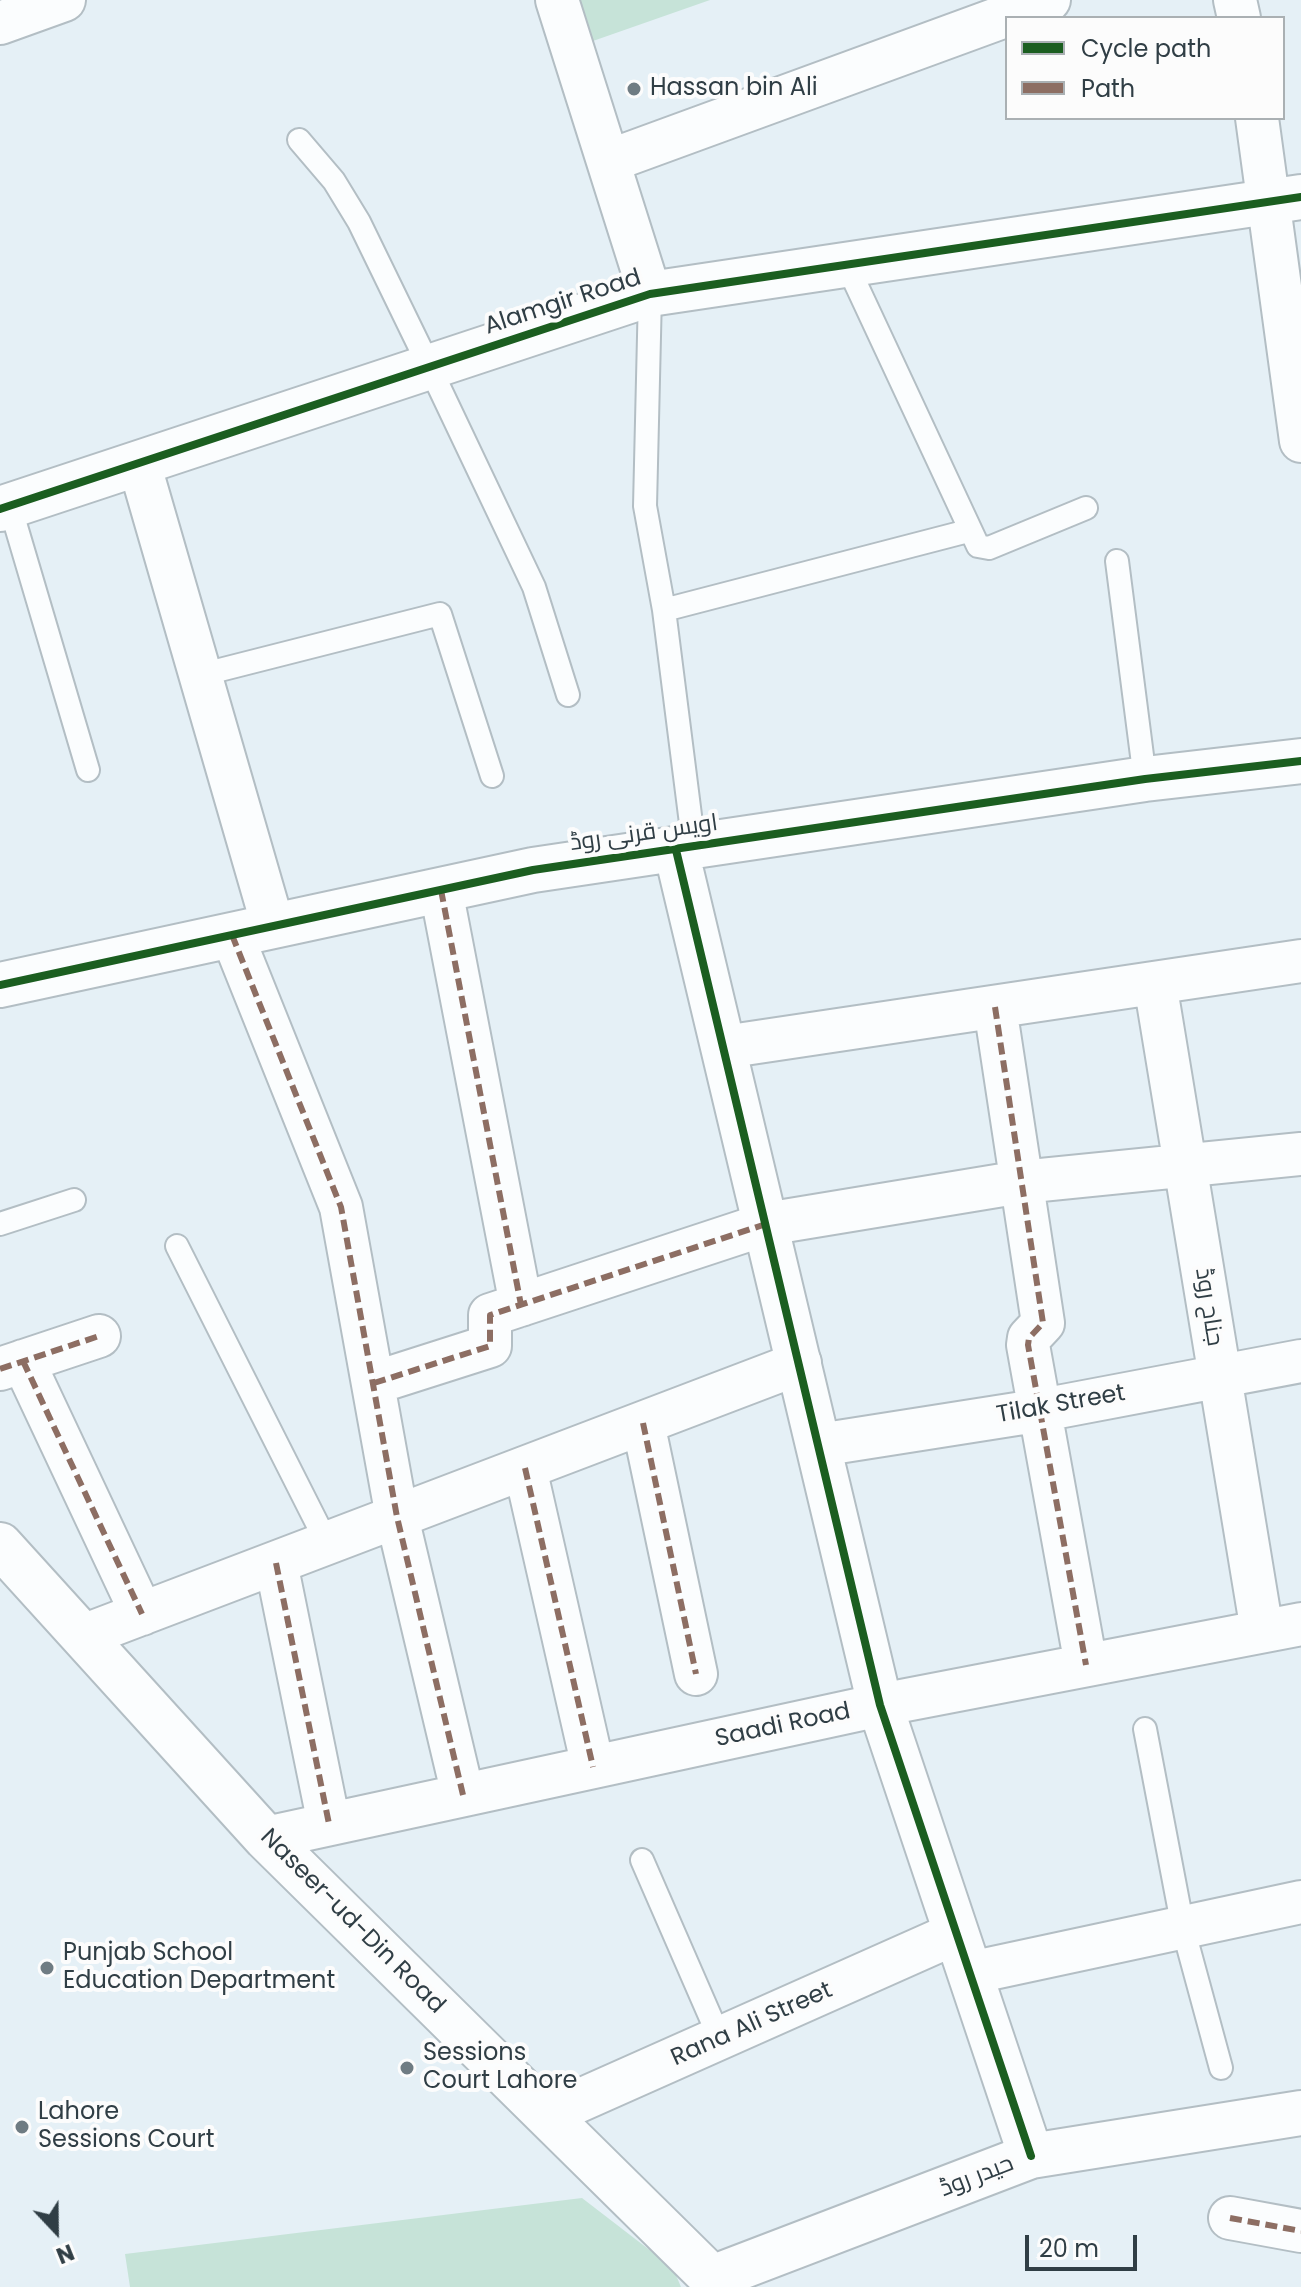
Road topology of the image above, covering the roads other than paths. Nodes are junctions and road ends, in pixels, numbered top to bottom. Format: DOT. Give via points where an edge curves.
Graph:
graph roads {
  1 [pos="64,0"];
  2 [pos="557,0"];
  3 [pos="1049,0"];
  4 [pos="1005,16"];
  5 [pos="1005,16"];
  6 [pos="0,23"];
  7 [pos="1258,120"];
  8 [pos="299,140"];
  9 [pos="609,161"];
  10 [pos="1284,201"];
  11 [pos="847,265"];
  12 [pos="650,294"];
  13 [pos="430,368"];
  14 [pos="1301,441"];
  15 [pos="139,463"];
  16 [pos="5,508"];
  17 [pos="1086,508"];
  18 [pos="968,531"];
  19 [pos="1117,561"];
  20 [pos="664,610"];
  21 [pos="200,675"];
  22 [pos="568,695"];
  23 [pos="1301,761"];
  24 [pos="88,770"];
  25 [pos="492,776"];
  26 [pos="1145,779"];
  27 [pos="685,848"];
  28 [pos="441,890"];
  29 [pos="252,930"];
  30 [pos="1301,961"];
  31 [pos="1155,983"];
  32 [pos="0,985"];
  33 [pos="995,1007"];
  34 [pos="724,1047"];
  35 [pos="1301,1154"];
  36 [pos="1185,1165"];
  37 [pos="1021,1182"];
  38 [pos="74,1200"];
  39 [pos="0,1224"];
  40 [pos="766,1224"];
  41 [pos="177,1246"];
  42 [pos="521,1305"];
  43 [pos="99,1336"];
  44 [pos="1301,1361"];
  45 [pos="800,1363"];
  46 [pos="12,1365"];
  47 [pos="1220,1375"];
  48 [pos="374,1383"];
  49 [pos="1042,1410"];
  50 [pos="643,1423"];
  51 [pos="819,1445"];
  52 [pos="525,1468"];
  53 [pos="397,1517"];
  54 [pos="327,1543"];
  55 [pos="0,1545"];
  56 [pos="276,1563"];
  57 [pos="142,1614"];
  58 [pos="1282,1628"];
  59 [pos="83,1636"];
  60 [pos="1086,1665"];
  61 [pos="696,1674"];
  62 [pos="880,1705"];
  63 [pos="1145,1729"];
  64 [pos="593,1767"];
  65 [pos="463,1795"];
  66 [pos="329,1824"];
  67 [pos="266,1838"];
  68 [pos="642,1860"];
  69 [pos="1301,1902"];
  70 [pos="1183,1928"];
  71 [pos="963,1953"];
  72 [pos="720,2039"];
  73 [pos="1221,2068"];
  74 [pos="1301,2113"];
  75 [pos="547,2115"];
  76 [pos="1031,2156"];
  77 [pos="1230,2218"];
  78 [pos="1301,2231"];
  79 [pos="714,2283"];
  1 -- 6 [label="street"];
  2 -- 9 [label="street"];
  3 -- 4 [label="street"];
  5 -- 9 [label="street"];
  7 -- 10 [label="street"];
  8 -- 13 [label="lane" via="334,181 359,222"];
  9 -- 12 [label="street"];
  10 -- 11 [label="street, Alamgir Road"];
  10 -- 14 [label="street"];
  11 -- 12 [label="street, Alamgir Road"];
  11 -- 18 [label="lane"];
  12 -- 13 [label="street, Alamgir Road"];
  12 -- 20 [label="lane" via="645,506"];
  13 -- 15 [label="street, Alamgir Road"];
  13 -- 22 [label="lane" via="534,587"];
  15 -- 16 [label="street, Alamgir Road"];
  15 -- 21 [label="street"];
  16 -- 24 [label="lane"];
  17 -- 18 [label="lane" via="989,548 978,546"];
  18 -- 20 [label="lane"];
  19 -- 26 [label="lane"];
  20 -- 27 [label="lane"];
  21 -- 25 [label="lane" via="440,614"];
  21 -- 29 [label="street"];
  23 -- 26 [label="street, اویس قرنی روڈ"];
  26 -- 27 [label="street, اویس قرنی روڈ"];
  27 -- 28 [label="street, اویس قرنی روڈ" via="533,870"];
  27 -- 34 [label="street"];
  28 -- 29 [label="street, اویس قرنی روڈ"];
  28 -- 42 [label="street"];
  29 -- 32 [label="street, اویس قرنی روڈ"];
  29 -- 48 [label="street" via="341,1207"];
  30 -- 31 [label="street"];
  31 -- 33 [label="street"];
  31 -- 36 [label="street, جناح روڈ"];
  33 -- 34 [label="street"];
  33 -- 37 [label="street"];
  34 -- 40 [label="street"];
  35 -- 36 [label="street"];
  36 -- 37 [label="street"];
  36 -- 47 [label="street, جناح روڈ"];
  37 -- 40 [label="street"];
  37 -- 49 [label="street" via="1043,1323 1028,1345"];
  38 -- 39 [label="lane"];
  40 -- 42 [label="street"];
  40 -- 45 [label="street"];
  41 -- 54 [label="lane"];
  42 -- 48 [label="street" via="490,1315 490,1346"];
  43 -- 46 [label="street"];
  44 -- 47 [label="street, Tilak Street"];
  45 -- 50 [label="street"];
  45 -- 51 [label="street"];
  46 -- 57 [label="street"];
  47 -- 49 [label="street, Tilak Street"];
  47 -- 58 [label="street, جناح روڈ"];
  48 -- 53 [label="street"];
  49 -- 51 [label="street, Tilak Street"];
  49 -- 60 [label="street"];
  50 -- 52 [label="street"];
  50 -- 61 [label="street"];
  51 -- 62 [label="street"];
  52 -- 53 [label="street"];
  52 -- 64 [label="street"];
  53 -- 54 [label="street"];
  53 -- 65 [label="street"];
  54 -- 56 [label="street"];
  55 -- 59 [label="street, Naseer-ud-Din Road"];
  56 -- 57 [label="street"];
  56 -- 66 [label="street"];
  57 -- 59 [label="street"];
  58 -- 60 [label="street, Saadi Road"];
  59 -- 67 [label="street, Naseer-ud-Din Road"];
  60 -- 62 [label="street, Saadi Road"];
  62 -- 64 [label="street, Saadi Road"];
  62 -- 71 [label="street"];
  63 -- 70 [label="lane"];
  64 -- 65 [label="street, Saadi Road"];
  65 -- 66 [label="street, Saadi Road"];
  66 -- 67 [label="street, Saadi Road"];
  67 -- 75 [label="street, Naseer-ud-Din Road"];
  68 -- 72 [label="lane"];
  69 -- 70 [label="street, Rana Ali Street"];
  70 -- 71 [label="street, Rana Ali Street"];
  70 -- 73 [label="lane"];
  71 -- 72 [label="street, Rana Ali Street"];
  71 -- 76 [label="street"];
  72 -- 75 [label="street, Rana Ali Street"];
  74 -- 76 [label="street, حیدر روڈ"];
  75 -- 79 [label="street, Naseer-ud-Din Road"];
  76 -- 79 [label="street, حیدر روڈ"];
  77 -- 78 [label="street"];
}
